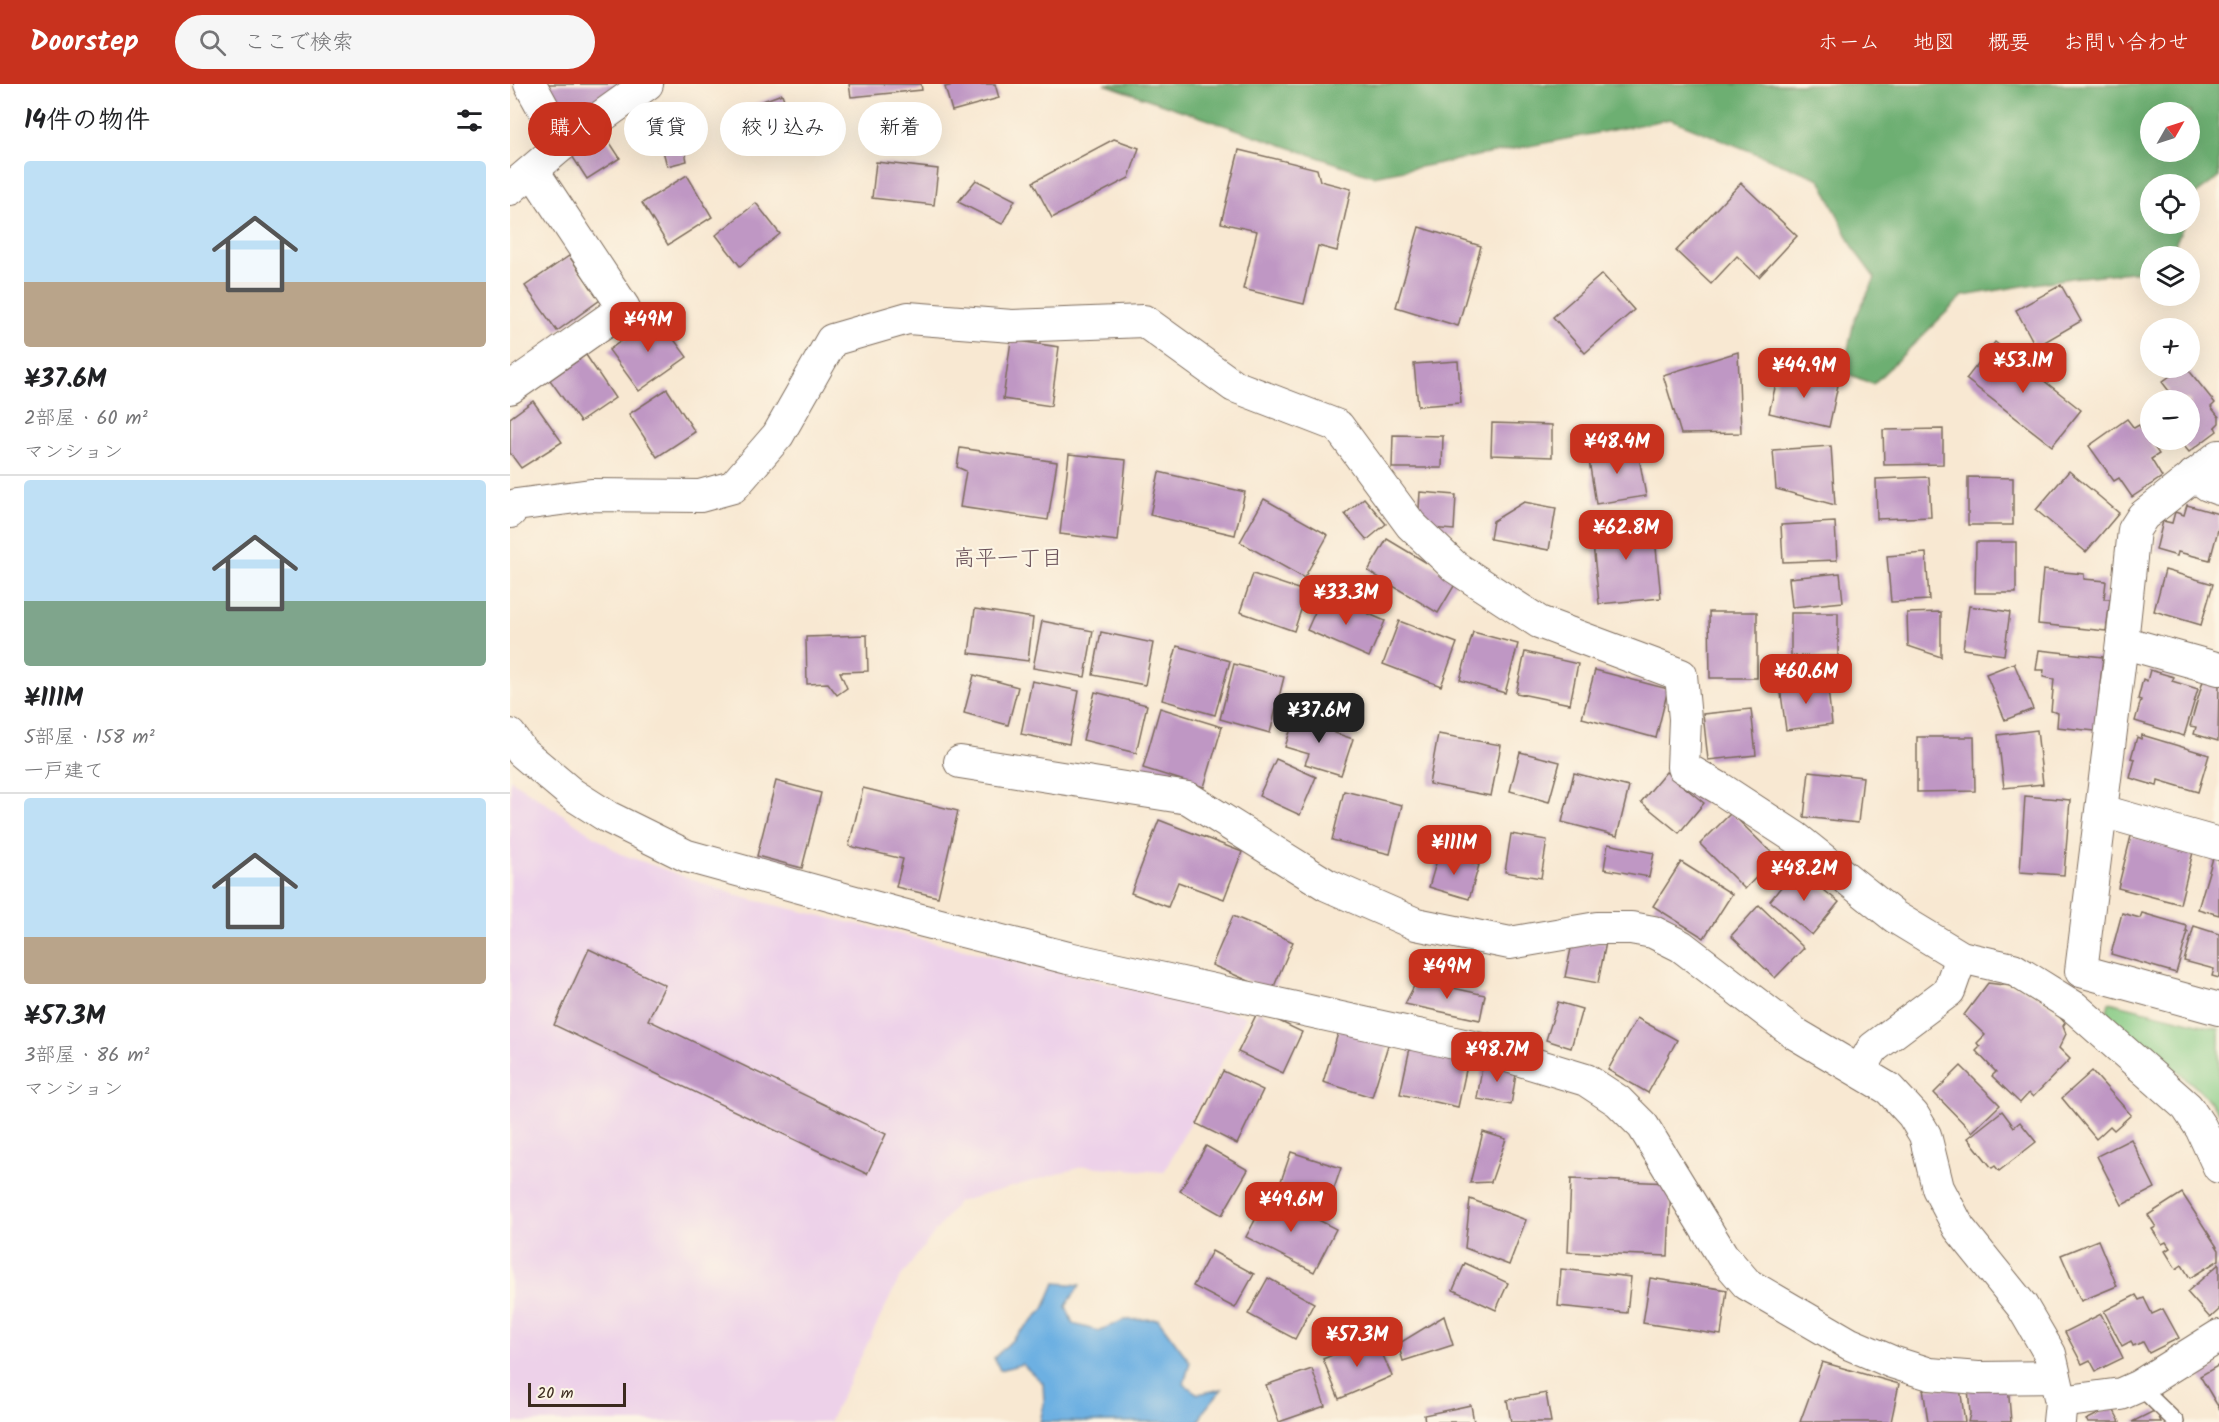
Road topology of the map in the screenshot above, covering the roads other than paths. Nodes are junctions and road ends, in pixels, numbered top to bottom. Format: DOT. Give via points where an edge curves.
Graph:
graph roads {
  1 [pos="531,84"];
  2 [pos="647,84"];
  3 [pos="541,102"];
  4 [pos="612,109"];
  5 [pos="549,156"];
  6 [pos="521,180"];
  7 [pos="510,388"];
  8 [pos="2219,456"];
  9 [pos="2206,482"];
  10 [pos="512,504"];
  11 [pos="2122,642"];
  12 [pos="2219,669"];
  13 [pos="510,735"];
  14 [pos="960,762"];
  15 [pos="2102,811"];
  16 [pos="2219,844"];
  17 [pos="1961,957"];
  18 [pos="2081,971"];
  19 [pos="2074,1007"];
  20 [pos="2219,1009"];
  21 [pos="1860,1071"];
  22 [pos="2219,1167"];
  23 [pos="2219,1336"];
  24 [pos="2139,1386"];
  25 [pos="2058,1400"];
  26 [pos="2176,1422"];
  1 -- 3 [label="street"];
  2 -- 4 [label="street"];
  5 -- 6 [label="street"];
  6 -- 7 [label="street" via="624,308"];
  8 -- 9 [label="street"];
  9 -- 11 [label="street" via="2143,516 2134,530"];
  10 -- 17 [label="street" via="591,495 700,496 733,488 778,435 832,340 908,318 1012,326 1144,321 1234,386 1338,426 1411,525 1455,567 1539,622 1681,675 1685,719 1683,767 1796,838 1895,917"];
  11 -- 12 [label="street"];
  11 -- 15 [label="street"];
  13 -- 25 [label="street" via="522,752 572,794 608,817 687,856 1068,958 1491,1051 1586,1080 1618,1101 1643,1126 1722,1255 1748,1284 1850,1344 1892,1362 1930,1374 1978,1378"];
  14 -- 21 [label="street" via="1188,798 1327,885 1416,924 1510,943 1597,928 1653,932 1681,946 1796,1034"];
  15 -- 16 [label="street"];
  15 -- 18 [label="street"];
  17 -- 19 [label="street" via="2013,969"];
  17 -- 21 [label="street" via="1949,991 1873,1048"];
  18 -- 19 [label="street"];
  18 -- 20 [label="street"];
  19 -- 22 [label="street" via="2187,1107 2202,1128"];
  21 -- 25 [label="street" via="1889,1089 1913,1115 1924,1135 1938,1188 1959,1228 2022,1306 2050,1354"];
  23 -- 24 [label="street"];
  24 -- 25 [label="street" via="2121,1394"];
  24 -- 26 [label="lane"];
}
